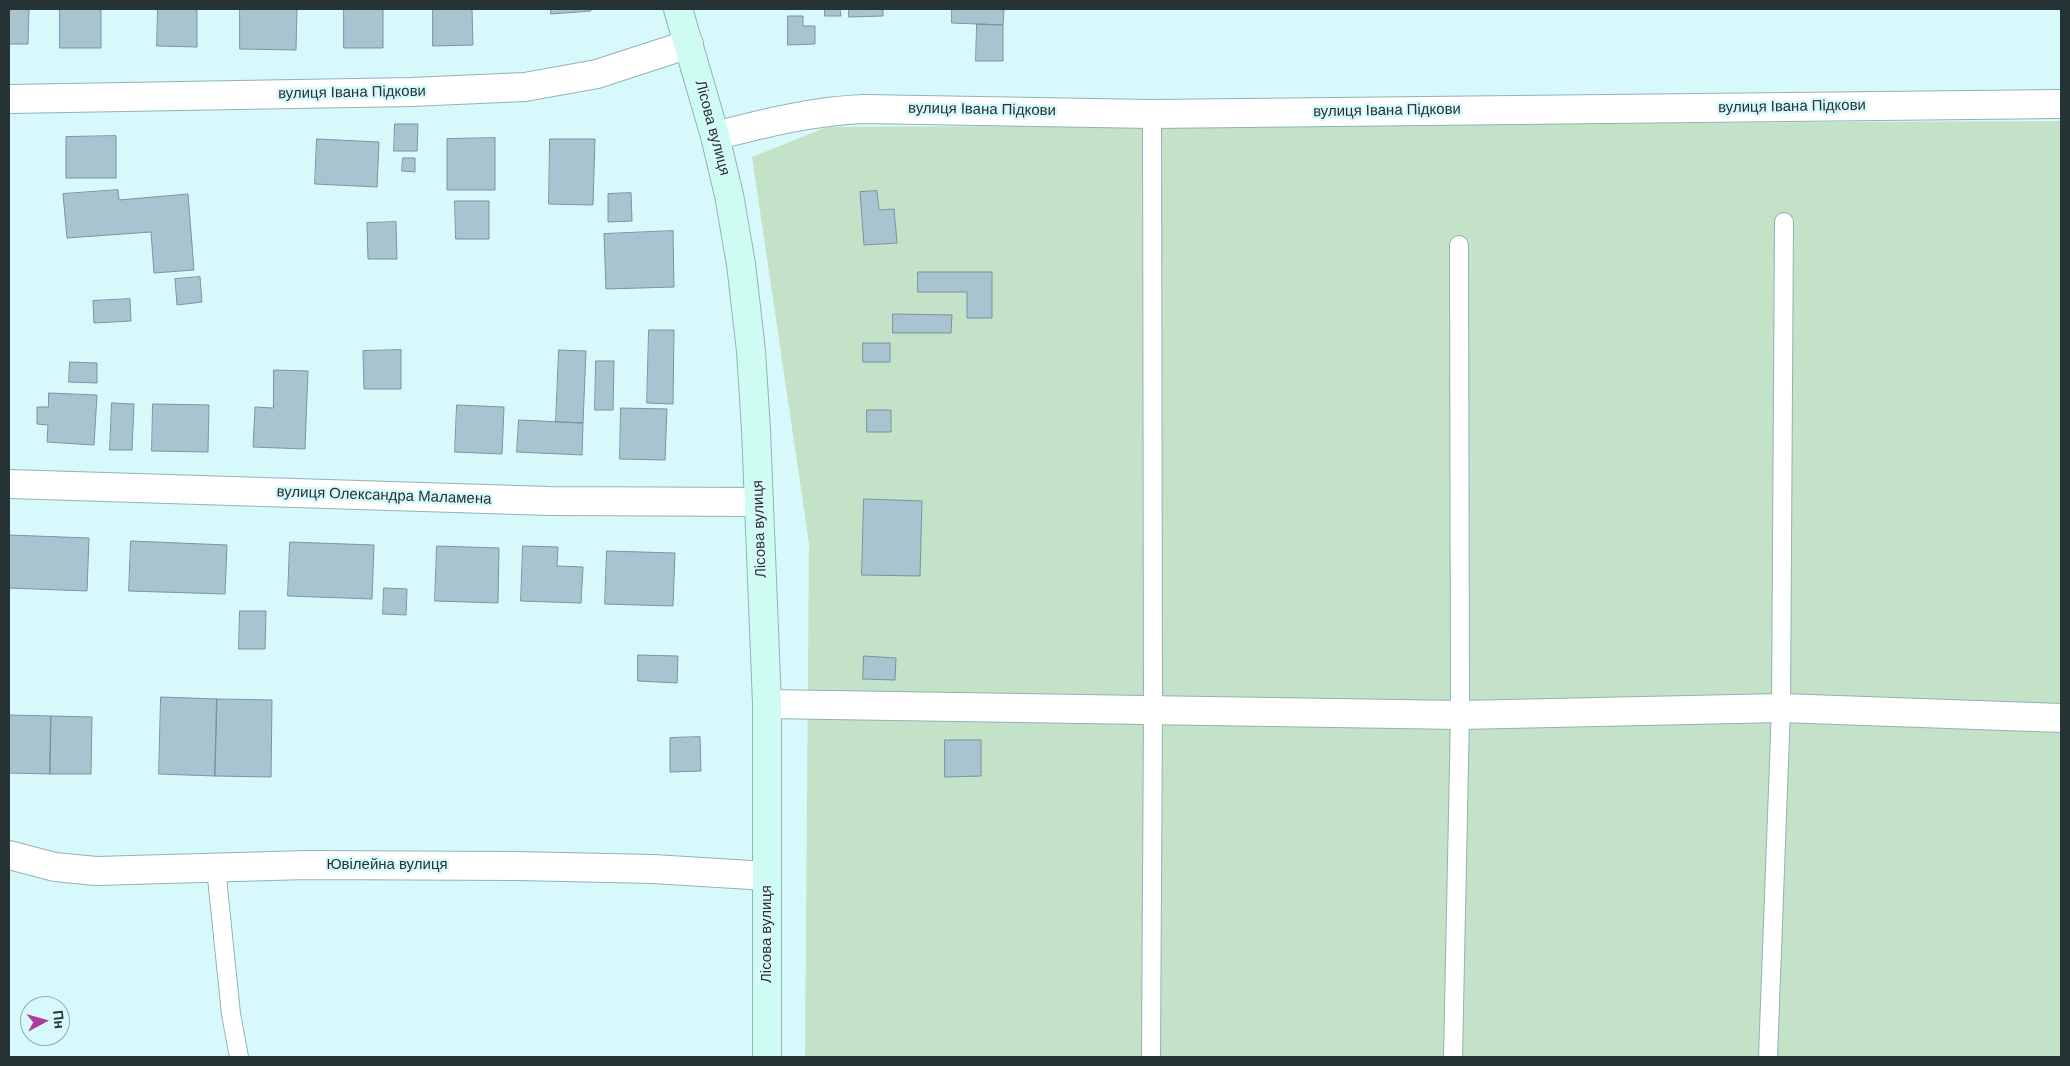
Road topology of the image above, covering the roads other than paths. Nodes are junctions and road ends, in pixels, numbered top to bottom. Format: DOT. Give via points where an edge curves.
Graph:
graph roads {
  1 [pos="678,9"];
  2 [pos="689,44"];
  3 [pos="9,99"];
  4 [pos="2061,104"];
  5 [pos="1152,114"];
  6 [pos="715,136"];
  7 [pos="1784,222"];
  8 [pos="1459,245"];
  9 [pos="9,484"];
  10 [pos="760,502"];
  11 [pos="767,704"];
  12 [pos="1780,708"];
  13 [pos="1153,709"];
  14 [pos="1460,715"];
  15 [pos="2061,718"];
  16 [pos="9,855"];
  17 [pos="216,868"];
  18 [pos="767,876"];
  19 [pos="239,1057"];
  20 [pos="767,1057"];
  21 [pos="1151,1057"];
  22 [pos="1453,1057"];
  23 [pos="1768,1057"];
  1 -- 2 [label="main road, Лісова вулиця"];
  2 -- 3 [label="street, вулиця Івана Підкови" via="596,74 525,87"];
  2 -- 6 [label="main road, Лісова вулиця"];
  4 -- 5 [label="street, вулиця Івана Підкови"];
  5 -- 6 [label="street, вулиця Івана Підкови" via="830,110"];
  5 -- 13 [label="lane"];
  6 -- 10 [label="main road, Лісова вулиця" via="741,264"];
  7 -- 12 [label="lane"];
  8 -- 14 [label="lane"];
  9 -- 10 [label="street, вулиця Олександра Маламена" via="550,502"];
  10 -- 11 [label="main road, Лісова вулиця"];
  11 -- 13 [label="street"];
  11 -- 18 [label="main road, Лісова вулиця"];
  12 -- 14 [label="street"];
  12 -- 15 [label="street"];
  12 -- 23 [label="lane"];
  13 -- 14 [label="street"];
  13 -- 21 [label="lane"];
  14 -- 22 [label="lane"];
  16 -- 17 [label="street, Ювілейна вулиця" via="71,869"];
  17 -- 18 [label="street, Ювілейна вулиця" via="517,866"];
  17 -- 19 [label="lane" via="231,1014"];
  18 -- 20 [label="main road, Лісова вулиця"];
}
